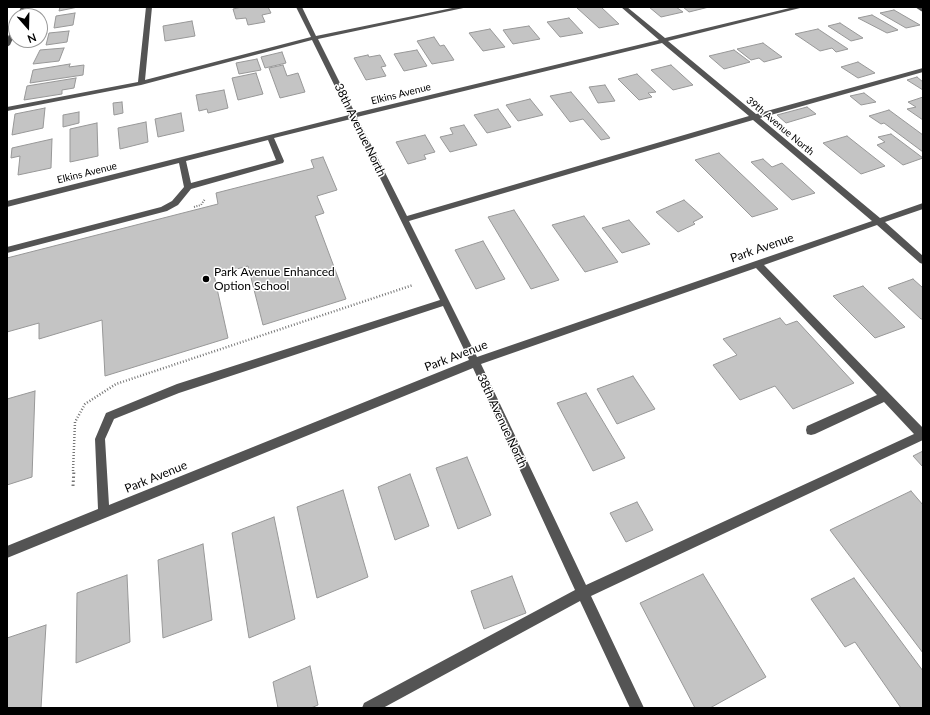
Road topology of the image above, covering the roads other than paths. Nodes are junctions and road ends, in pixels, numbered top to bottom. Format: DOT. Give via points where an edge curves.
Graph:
graph roads {
  1 [pos="149,7"];
  2 [pos="299,7"];
  3 [pos="465,7"];
  4 [pos="624,7"];
  5 [pos="800,7"];
  6 [pos="918,7"];
  7 [pos="923,10"];
  8 [pos="314,38"];
  9 [pos="662,40"];
  10 [pos="923,70"];
  11 [pos="141,83"];
  12 [pos="7,109"];
  13 [pos="353,116"];
  14 [pos="754,117"];
  15 [pos="270,137"];
  16 [pos="182,159"];
  17 [pos="188,187"];
  18 [pos="7,204"];
  19 [pos="923,206"];
  20 [pos="404,220"];
  21 [pos="879,222"];
  22 [pos="7,250"];
  23 [pos="923,261"];
  24 [pos="758,264"];
  25 [pos="445,302"];
  26 [pos="475,362"];
  27 [pos="884,397"];
  28 [pos="811,430"];
  29 [pos="922,435"];
  30 [pos="104,512"];
  31 [pos="7,552"];
  32 [pos="583,593"];
  33 [pos="369,708"];
  34 [pos="637,708"];
  1 -- 11 [label="street"];
  2 -- 8 [label="street, 38th Avenue North"];
  3 -- 8 [label="street"];
  4 -- 9 [label="street, 39th Avenue North"];
  5 -- 9 [label="street, Elkins Avenue"];
  6 -- 7 [label="street"];
  8 -- 11 [label="street"];
  8 -- 13 [label="street, 38th Avenue North"];
  9 -- 13 [label="street, Elkins Avenue"];
  9 -- 14 [label="street, 39th Avenue North"];
  10 -- 14 [label="street"];
  11 -- 12 [label="street"];
  13 -- 15 [label="street, Elkins Avenue"];
  13 -- 20 [label="street, 38th Avenue North"];
  14 -- 20 [label="street"];
  14 -- 21 [label="street, 39th Avenue North"];
  15 -- 16 [label="street, Elkins Avenue"];
  15 -- 17 [label="street" via="280,161"];
  16 -- 17 [label="street"];
  16 -- 18 [label="street, Elkins Avenue"];
  17 -- 22 [label="street" via="175,203 164,209"];
  19 -- 21 [label="street, Park Avenue"];
  20 -- 25 [label="street, 38th Avenue North"];
  21 -- 23 [label="street, 39th Avenue North"];
  21 -- 24 [label="street, Park Avenue"];
  24 -- 26 [label="street, Park Avenue"];
  24 -- 27 [label="street"];
  25 -- 26 [label="street, 38th Avenue North"];
  25 -- 30 [label="street" via="177,389 110,416 100,439"];
  26 -- 30 [label="street, Park Avenue"];
  26 -- 32 [label="street, 38th Avenue North"];
  27 -- 28 [label="street"];
  27 -- 29 [label="street"];
  29 -- 32 [label="street"];
  30 -- 31 [label="street, Park Avenue"];
  32 -- 33 [label="street"];
  32 -- 34 [label="street, 38th Avenue North"];
}
